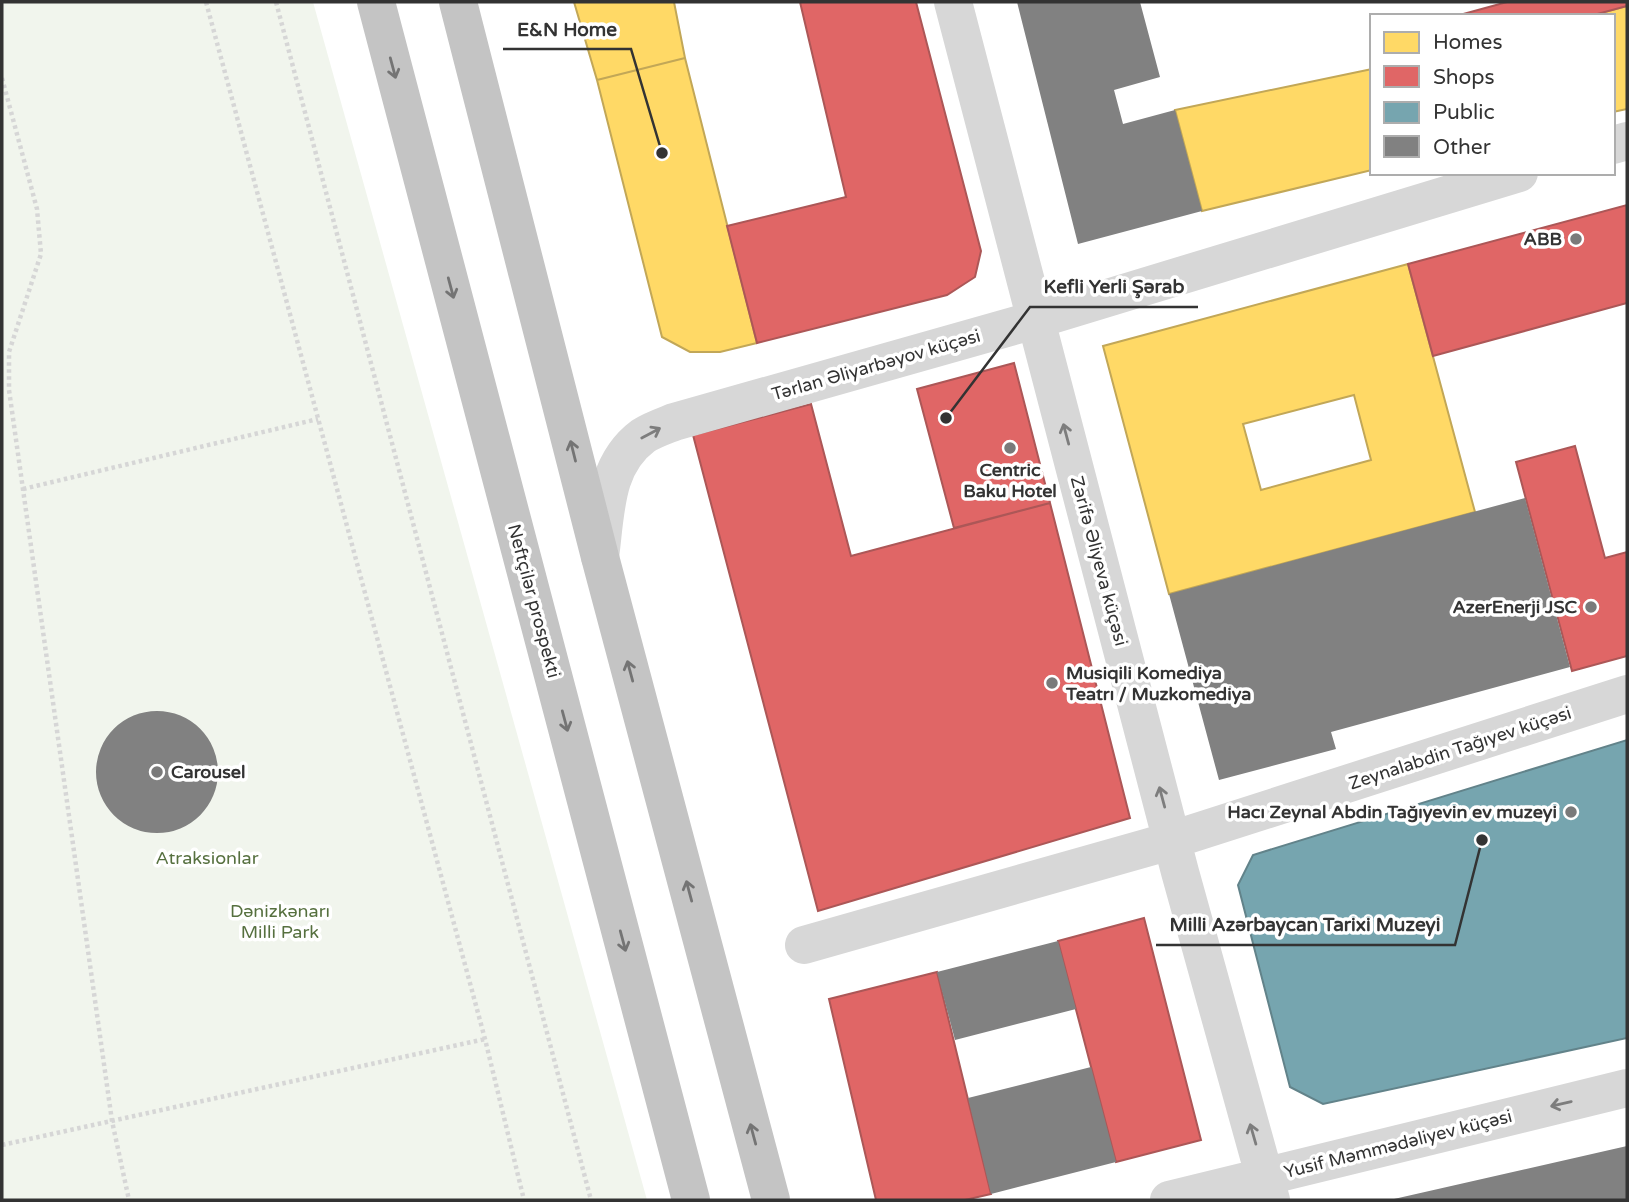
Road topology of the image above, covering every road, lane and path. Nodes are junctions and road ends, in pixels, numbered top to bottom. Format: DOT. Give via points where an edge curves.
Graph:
graph roads {
  1 [pos="206,2"];
  2 [pos="276,2"];
  3 [pos="376,2"];
  4 [pos="458,2"];
  5 [pos="953,2"];
  6 [pos="2,78"];
  7 [pos="1512,175"];
  8 [pos="1035,320"];
  9 [pos="318,419"];
  10 [pos="23,489"];
  11 [pos="600,557"];
  12 [pos="1627,694"];
  13 [pos="1172,840"];
  14 [pos="804,944"];
  15 [pos="485,1039"];
  16 [pos="1627,1088"];
  17 [pos="112,1121"];
  18 [pos="2,1145"];
  19 [pos="1268,1188"];
  20 [pos="129,1200"];
  21 [pos="524,1200"];
  22 [pos="591,1200"];
  23 [pos="691,1200"];
  24 [pos="771,1200"];
  25 [pos="1169,1200"];
  1 -- 9 [label="path"];
  2 -- 22 [label="path"];
  3 -- 23 [label="highway, Neftçilər prospekti, one-way"];
  11 -- 4 [label="highway, one-way"];
  5 -- 8 [label="street, Zərifə Əliyeva küçəsi"];
  6 -- 10 [label="path" via="37,209 41,254 9,352 9,390"];
  7 -- 8 [label="street, Tərlan Əliyarbəyov küçəsi"];
  11 -- 8 [label="street, Tərlan Əliyarbəyov küçəsi, one-way" via="609,484 623,456 645,435 674,422"];
  13 -- 8 [label="street, Zərifə Əliyeva küçəsi, one-way"];
  9 -- 10 [label="path"];
  9 -- 15 [label="path"];
  10 -- 17 [label="path"];
  24 -- 11 [label="highway, one-way"];
  12 -- 13 [label="street, Zeynalabdin Tağıyev küçəsi"];
  13 -- 14 [label="street, Zeynalabdin Tağıyev küçəsi"];
  19 -- 13 [label="street, Zərifə Əliyeva küçəsi, one-way"];
  15 -- 17 [label="path"];
  15 -- 21 [label="path"];
  16 -- 19 [label="street, Yusif Məmmədəliyev küçəsi, one-way"];
  17 -- 18 [label="path"];
  17 -- 20 [label="path"];
  19 -- 25 [label="street, Yusif Məmmədəliyev küçəsi"];
}
